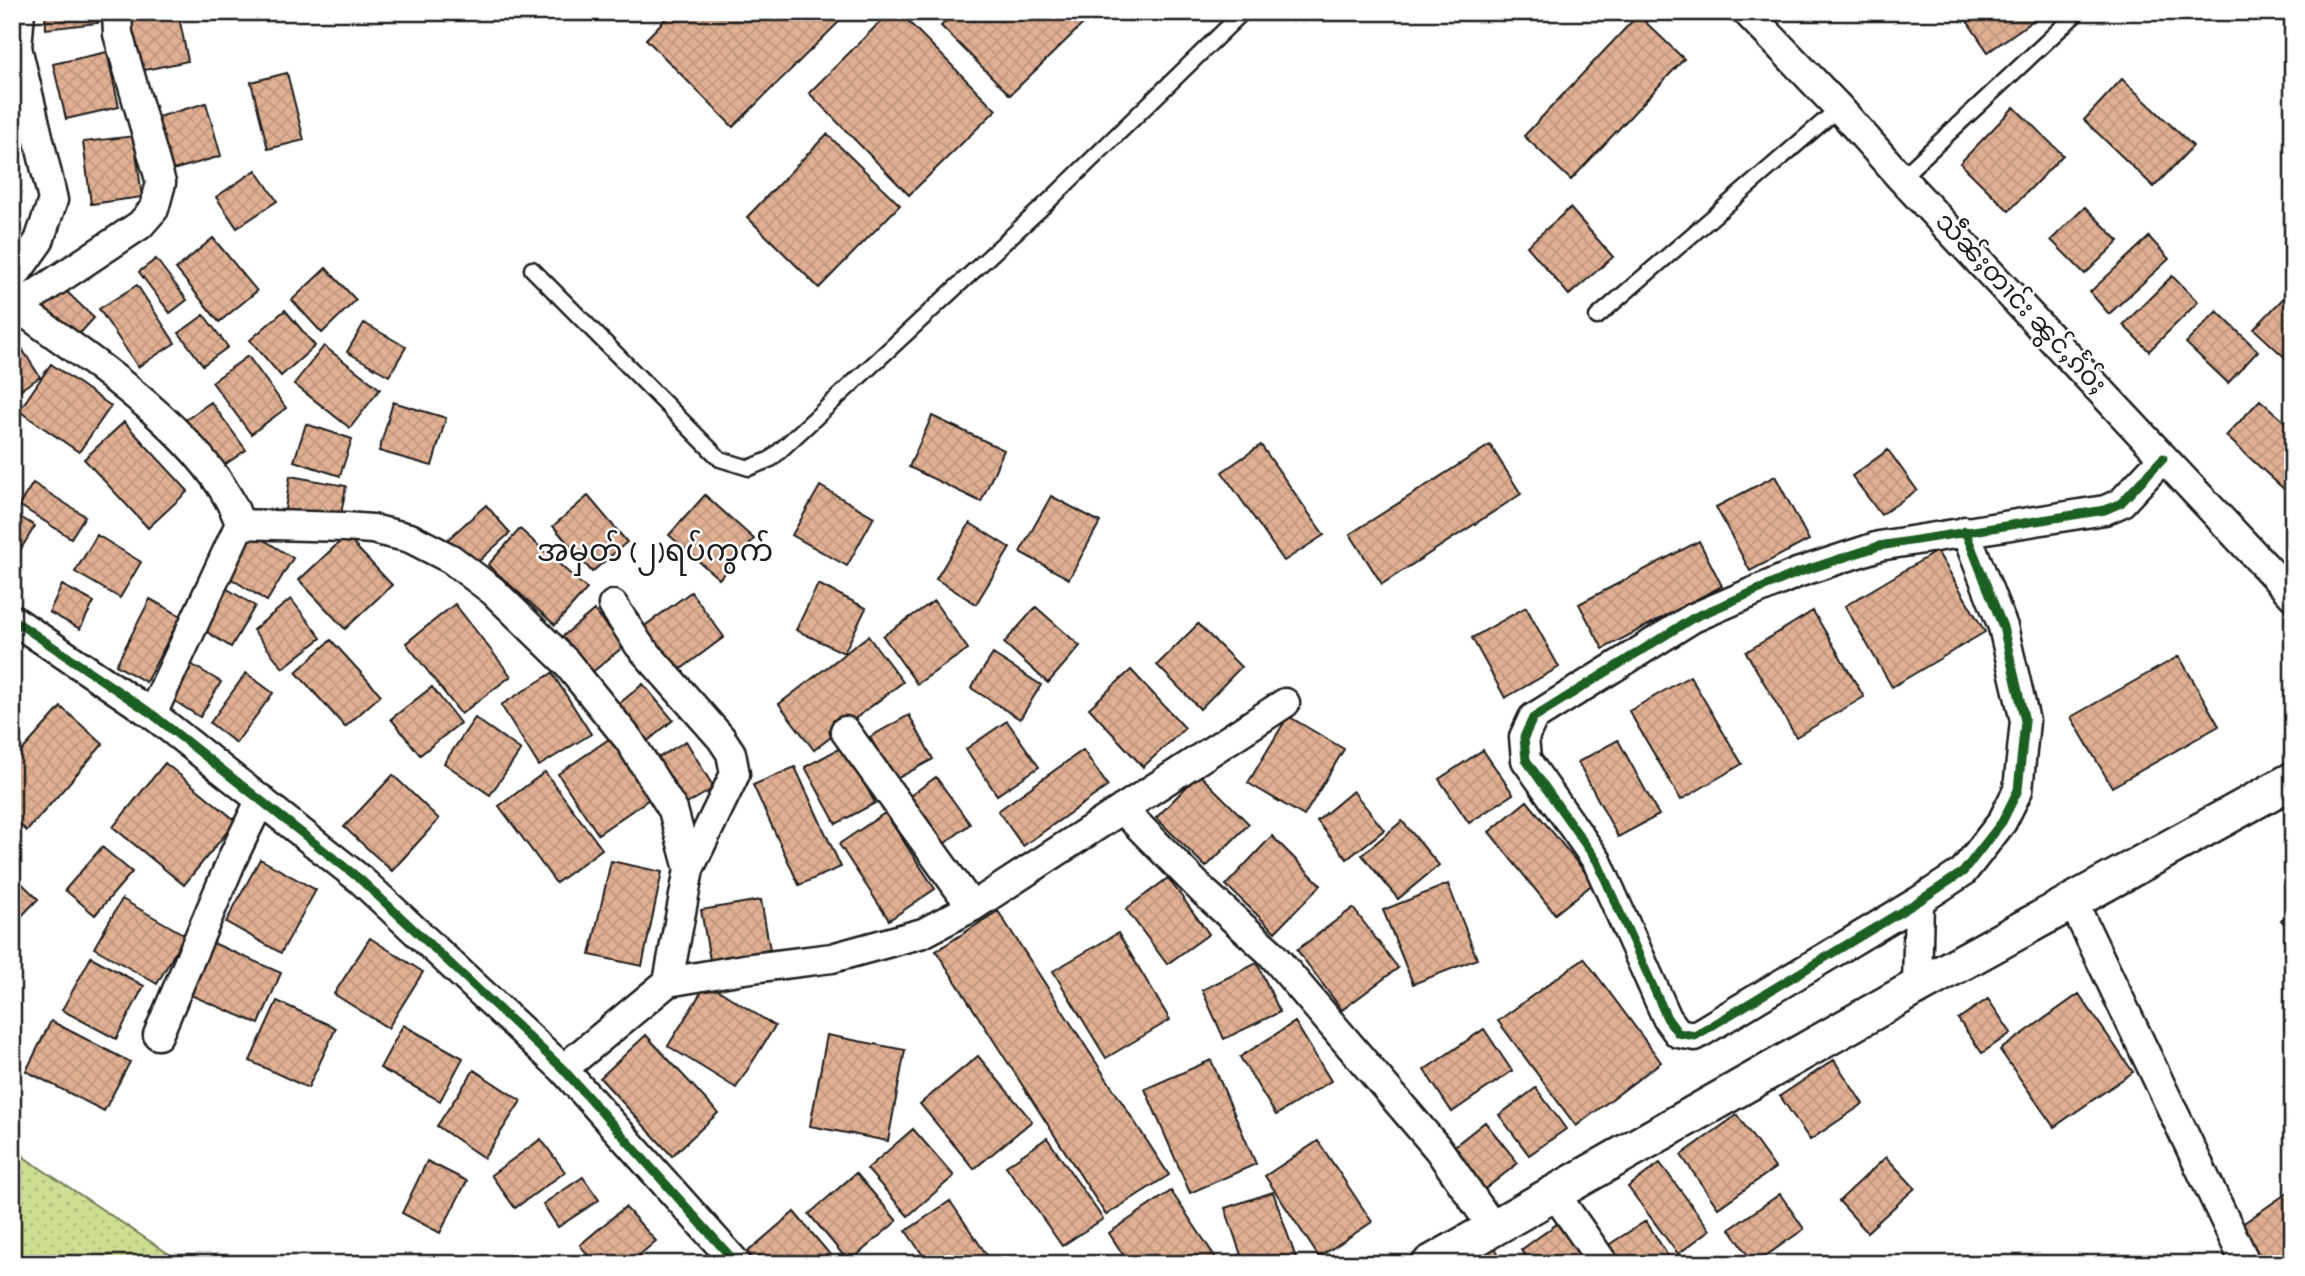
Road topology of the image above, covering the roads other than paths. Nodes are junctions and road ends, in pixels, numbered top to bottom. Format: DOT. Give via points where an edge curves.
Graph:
graph roads {
  1 [pos="20,12"];
  2 [pos="117,12"];
  3 [pos="1243,12"];
  4 [pos="1747,12"];
  5 [pos="2076,14"];
  6 [pos="15,44"];
  7 [pos="1839,108"];
  8 [pos="1901,178"];
  9 [pos="531,269"];
  10 [pos="12,279"];
  11 [pos="15,309"];
  12 [pos="1597,317"];
  13 [pos="2163,458"];
  14 [pos="240,524"];
  15 [pos="1965,531"];
  16 [pos="2293,596"];
  17 [pos="613,605"];
  18 [pos="12,619"];
  19 [pos="1285,703"];
  20 [pos="152,714"];
  21 [pos="845,731"];
  22 [pos="2293,780"];
  23 [pos="261,799"];
  24 [pos="1122,809"];
  25 [pos="689,869"];
  26 [pos="1919,901"];
  27 [pos="2073,902"];
  28 [pos="972,907"];
  29 [pos="668,982"];
  30 [pos="1917,987"];
  31 [pos="158,1035"];
  32 [pos="563,1069"];
  33 [pos="1555,1194"];
  34 [pos="1494,1229"];
  35 [pos="737,1264"];
  36 [pos="1430,1264"];
  37 [pos="1604,1264"];
  38 [pos="2246,1264"];
  1 -- 6 [label="street"];
  2 -- 11 [label="street" via="118,34 161,183 154,209 140,225"];
  3 -- 9 [label="lane" via="1049,201 791,441 771,459 749,468 720,459"];
  4 -- 7 [label="street, သဵၼ်ႈတၢင်း ၼွင်ႇၵႅဝ်ႈ"];
  5 -- 8 [label="lane"];
  6 -- 10 [label="street" via="53,200 40,241"];
  7 -- 8 [label="street, သဵၼ်ႈတၢင်း ၼွင်ႇၵႅဝ်ႈ"];
  7 -- 12 [label="lane"];
  8 -- 13 [label="street, သဵၼ်ႈတၢင်း ၼွင်ႇၵႅဝ်ႈ"];
  11 -- 14 [label="street" via="162,417 206,466 234,506"];
  13 -- 15 [label="street" via="2121,503 2105,510"];
  13 -- 16 [label="street, သဵၼ်ႈတၢင်း ၼွင်ႇၵႅဝ်ႈ"];
  14 -- 20 [label="street"];
  14 -- 25 [label="street" via="372,529 410,538 451,559 493,591 565,661 629,740 673,810"];
  15 -- 26 [label="street" via="2003,627 2025,721 2018,790 2001,822 1963,872"];
  15 -- 26 [label="street" via="1879,546 1797,573 1693,618 1533,718 1524,737 1526,760 1597,861 1667,1018 1678,1033 1695,1036"];
  17 -- 25 [label="street" via="639,645 731,753 735,774"];
  18 -- 20 [label="street"];
  19 -- 24 [label="street"];
  20 -- 23 [label="street"];
  21 -- 28 [label="street"];
  22 -- 27 [label="street"];
  23 -- 31 [label="street"];
  23 -- 32 [label="street" via="361,880"];
  24 -- 28 [label="street"];
  24 -- 34 [label="street" via="1270,952 1439,1150"];
  25 -- 29 [label="street"];
  26 -- 30 [label="street"];
  27 -- 30 [label="street"];
  27 -- 38 [label="street"];
  28 -- 29 [label="street" via="923,933 832,958"];
  29 -- 32 [label="street"];
  30 -- 33 [label="street"];
  32 -- 35 [label="street"];
  33 -- 34 [label="street"];
  33 -- 37 [label="street"];
  34 -- 36 [label="street"];
}
